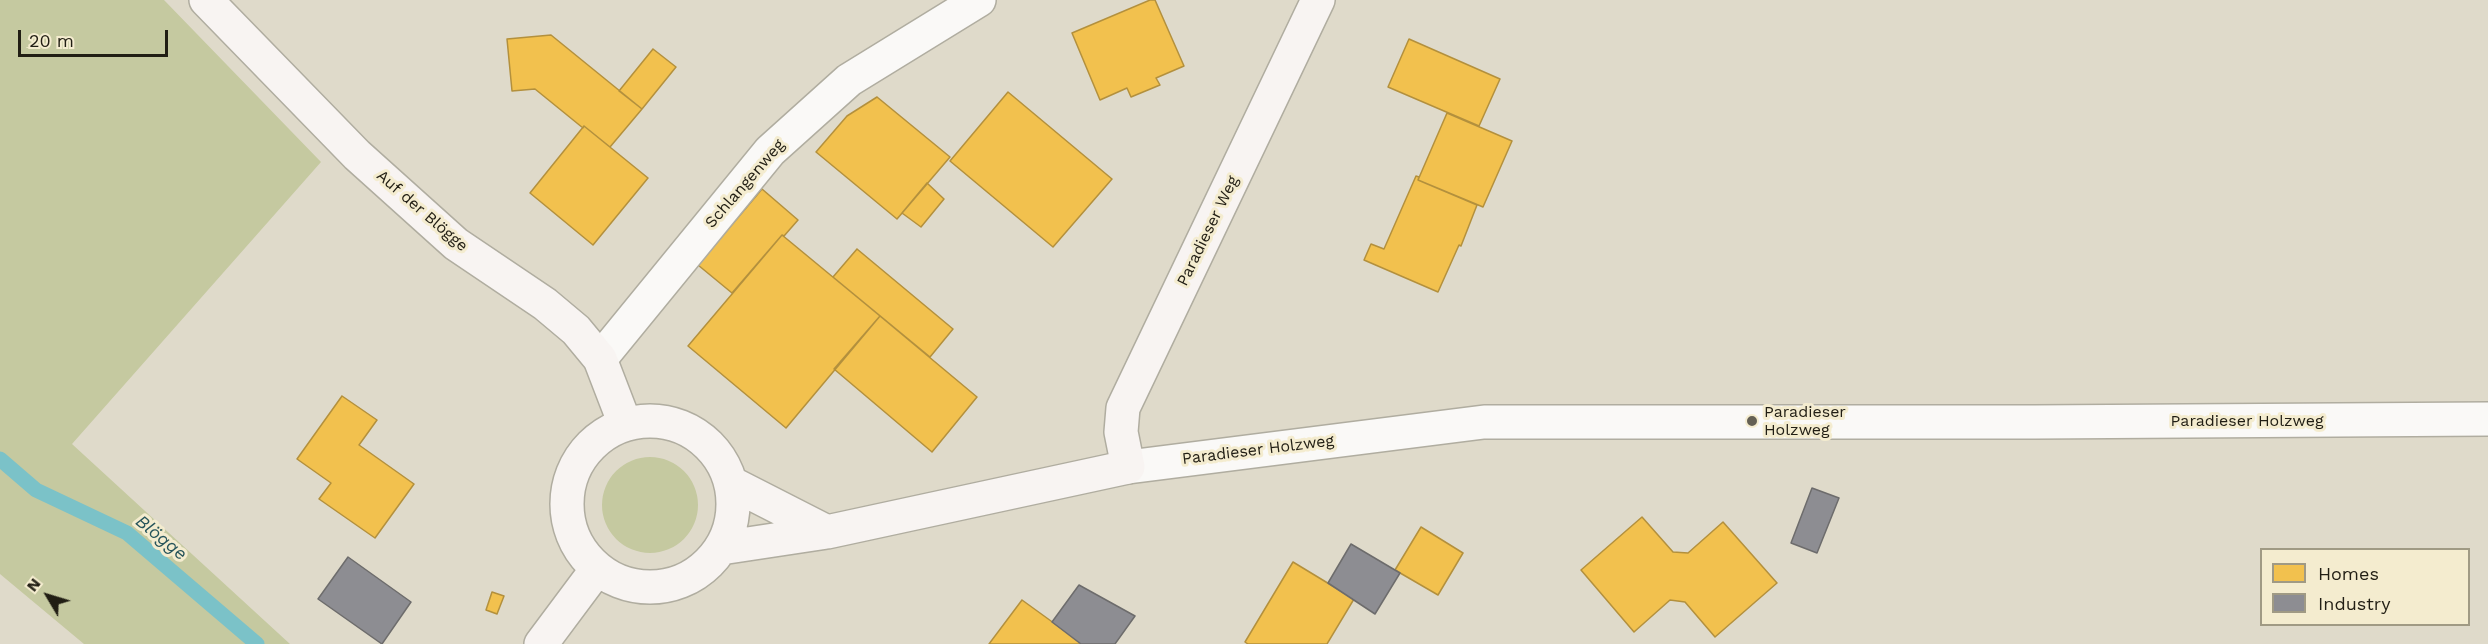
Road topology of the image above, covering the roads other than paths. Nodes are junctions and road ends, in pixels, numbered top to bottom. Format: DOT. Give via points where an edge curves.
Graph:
graph roads {
  1 [pos="206,0"];
  2 [pos="979,0"];
  3 [pos="1318,0"];
  4 [pos="600,359"];
  5 [pos="2488,419"];
  6 [pos="625,424"];
  7 [pos="1128,467"];
  8 [pos="731,483"];
  9 [pos="827,532"];
  10 [pos="721,548"];
  11 [pos="597,569"];
  12 [pos="541,644"];
  1 -- 4 [label="street, Auf der Blögge" via="357,155 456,244 545,304 576,330"];
  2 -- 4 [label="street, Schlangenweg" via="849,80 770,151"];
  3 -- 7 [label="street, Paradieser Weg" via="1123,408 1121,432"];
  4 -- 6 [label="street, Auf der Blögge"];
  5 -- 7 [label="street, Paradieser Holzweg" via="1484,422"];
  6 -- 8 [label="street" via="663,421 686,428 706,441 722,460"];
  6 -- 11 [label="street" via="592,444 576,466 567,492 568,520 577,545"];
  7 -- 9 [label="street, Paradieser Holzweg"];
  8 -- 9 [label="street"];
  8 -- 10 [label="street" via="734,505"];
  9 -- 10 [label="street, Paradieser Holzweg"];
  10 -- 11 [label="street" via="702,569 676,583 648,587 620,582"];
  11 -- 12 [label="street"];
}
